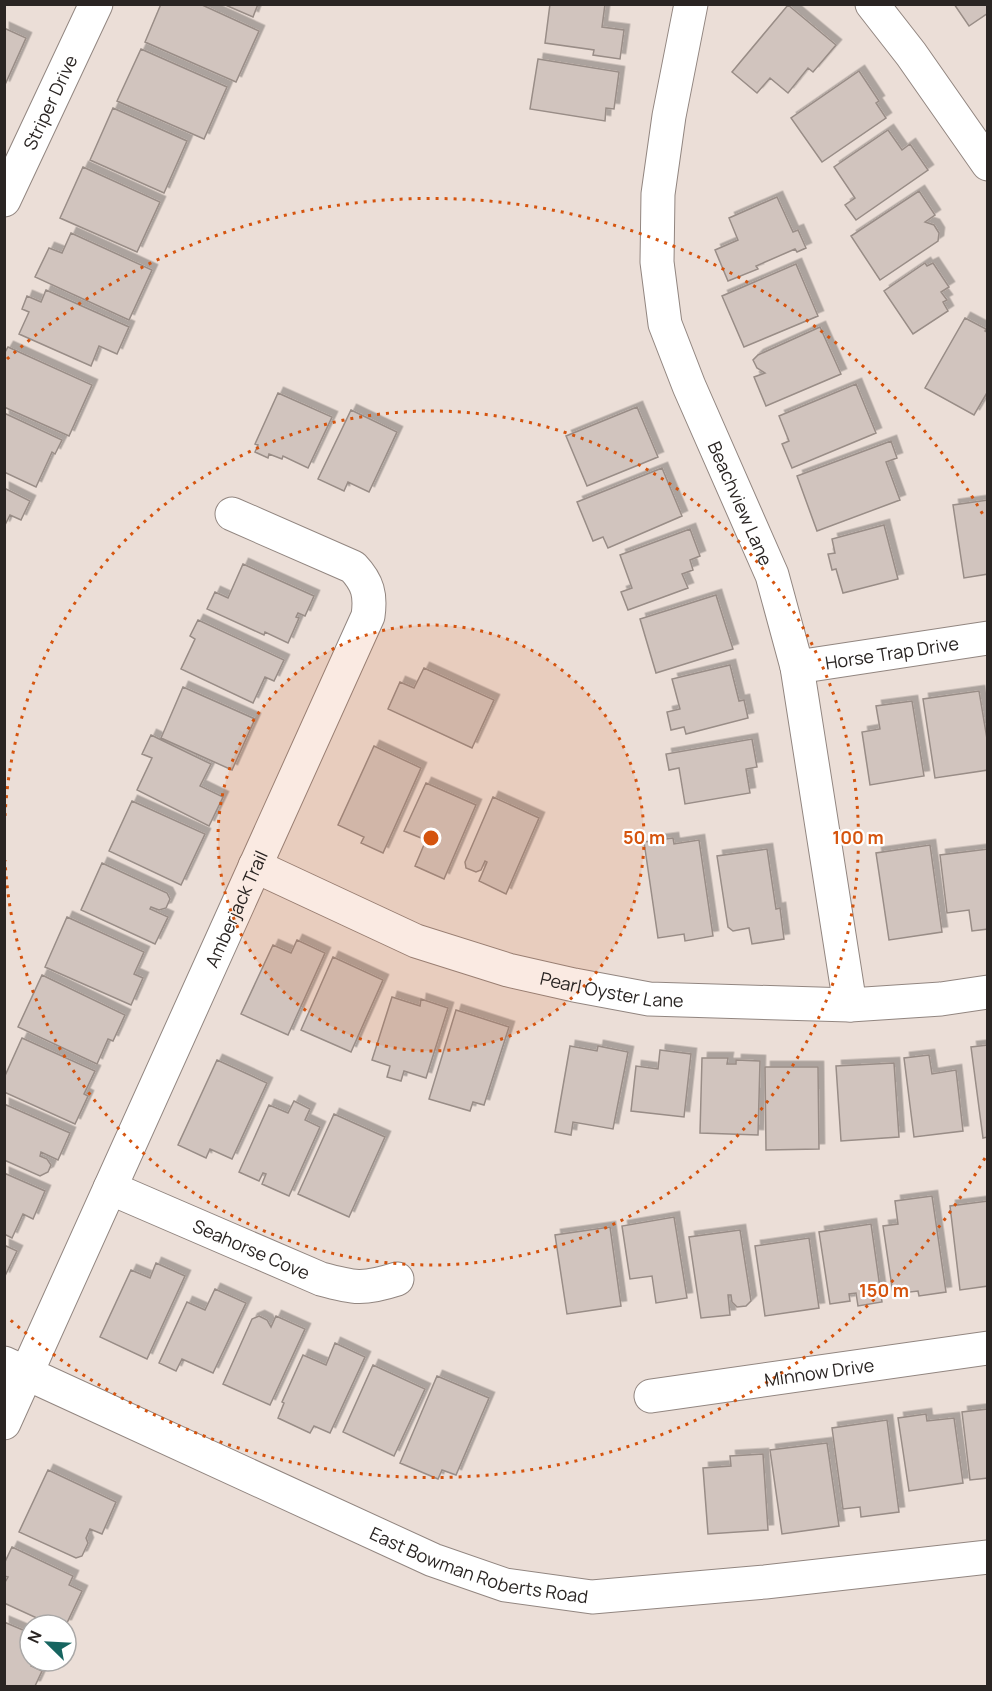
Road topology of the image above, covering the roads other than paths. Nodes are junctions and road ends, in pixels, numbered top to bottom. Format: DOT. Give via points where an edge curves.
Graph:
graph roads {
  1 [pos="96,4"];
  2 [pos="691,4"];
  3 [pos="872,4"];
  4 [pos="987,164"];
  5 [pos="4,200"];
  6 [pos="232,514"];
  7 [pos="987,638"];
  8 [pos="797,667"];
  9 [pos="255,866"];
  10 [pos="987,993"];
  11 [pos="850,1005"];
  12 [pos="110,1188"];
  13 [pos="397,1279"];
  14 [pos="987,1348"];
  15 [pos="16,1368"];
  16 [pos="651,1396"];
  17 [pos="4,1423"];
  18 [pos="987,1557"];
  1 -- 5 [label="street, Striper Drive"];
  2 -- 8 [label="street, Beachview Lane" via="658,194 657,262 665,324 772,575"];
  3 -- 4 [label="street"];
  6 -- 9 [label="street, Amberjack Trail" via="353,567 364,578 370,603 368,616"];
  7 -- 8 [label="street, Horse Trap Drive"];
  8 -- 11 [label="street, Beachview Lane"];
  9 -- 11 [label="street, Pearl Oyster Lane" via="416,941 508,970 649,999"];
  9 -- 12 [label="street, Amberjack Trail"];
  10 -- 11 [label="street, Pearl Oyster Lane"];
  12 -- 13 [label="street, Seahorse Cove" via="321,1279 353,1287 371,1287"];
  12 -- 15 [label="street, Amberjack Trail"];
  14 -- 16 [label="street, Minnow Drive"];
  15 -- 17 [label="street, Amberjack Trail"];
  15 -- 18 [label="street, East Bowman Roberts Road" via="433,1560 505,1585 592,1597"];
}
